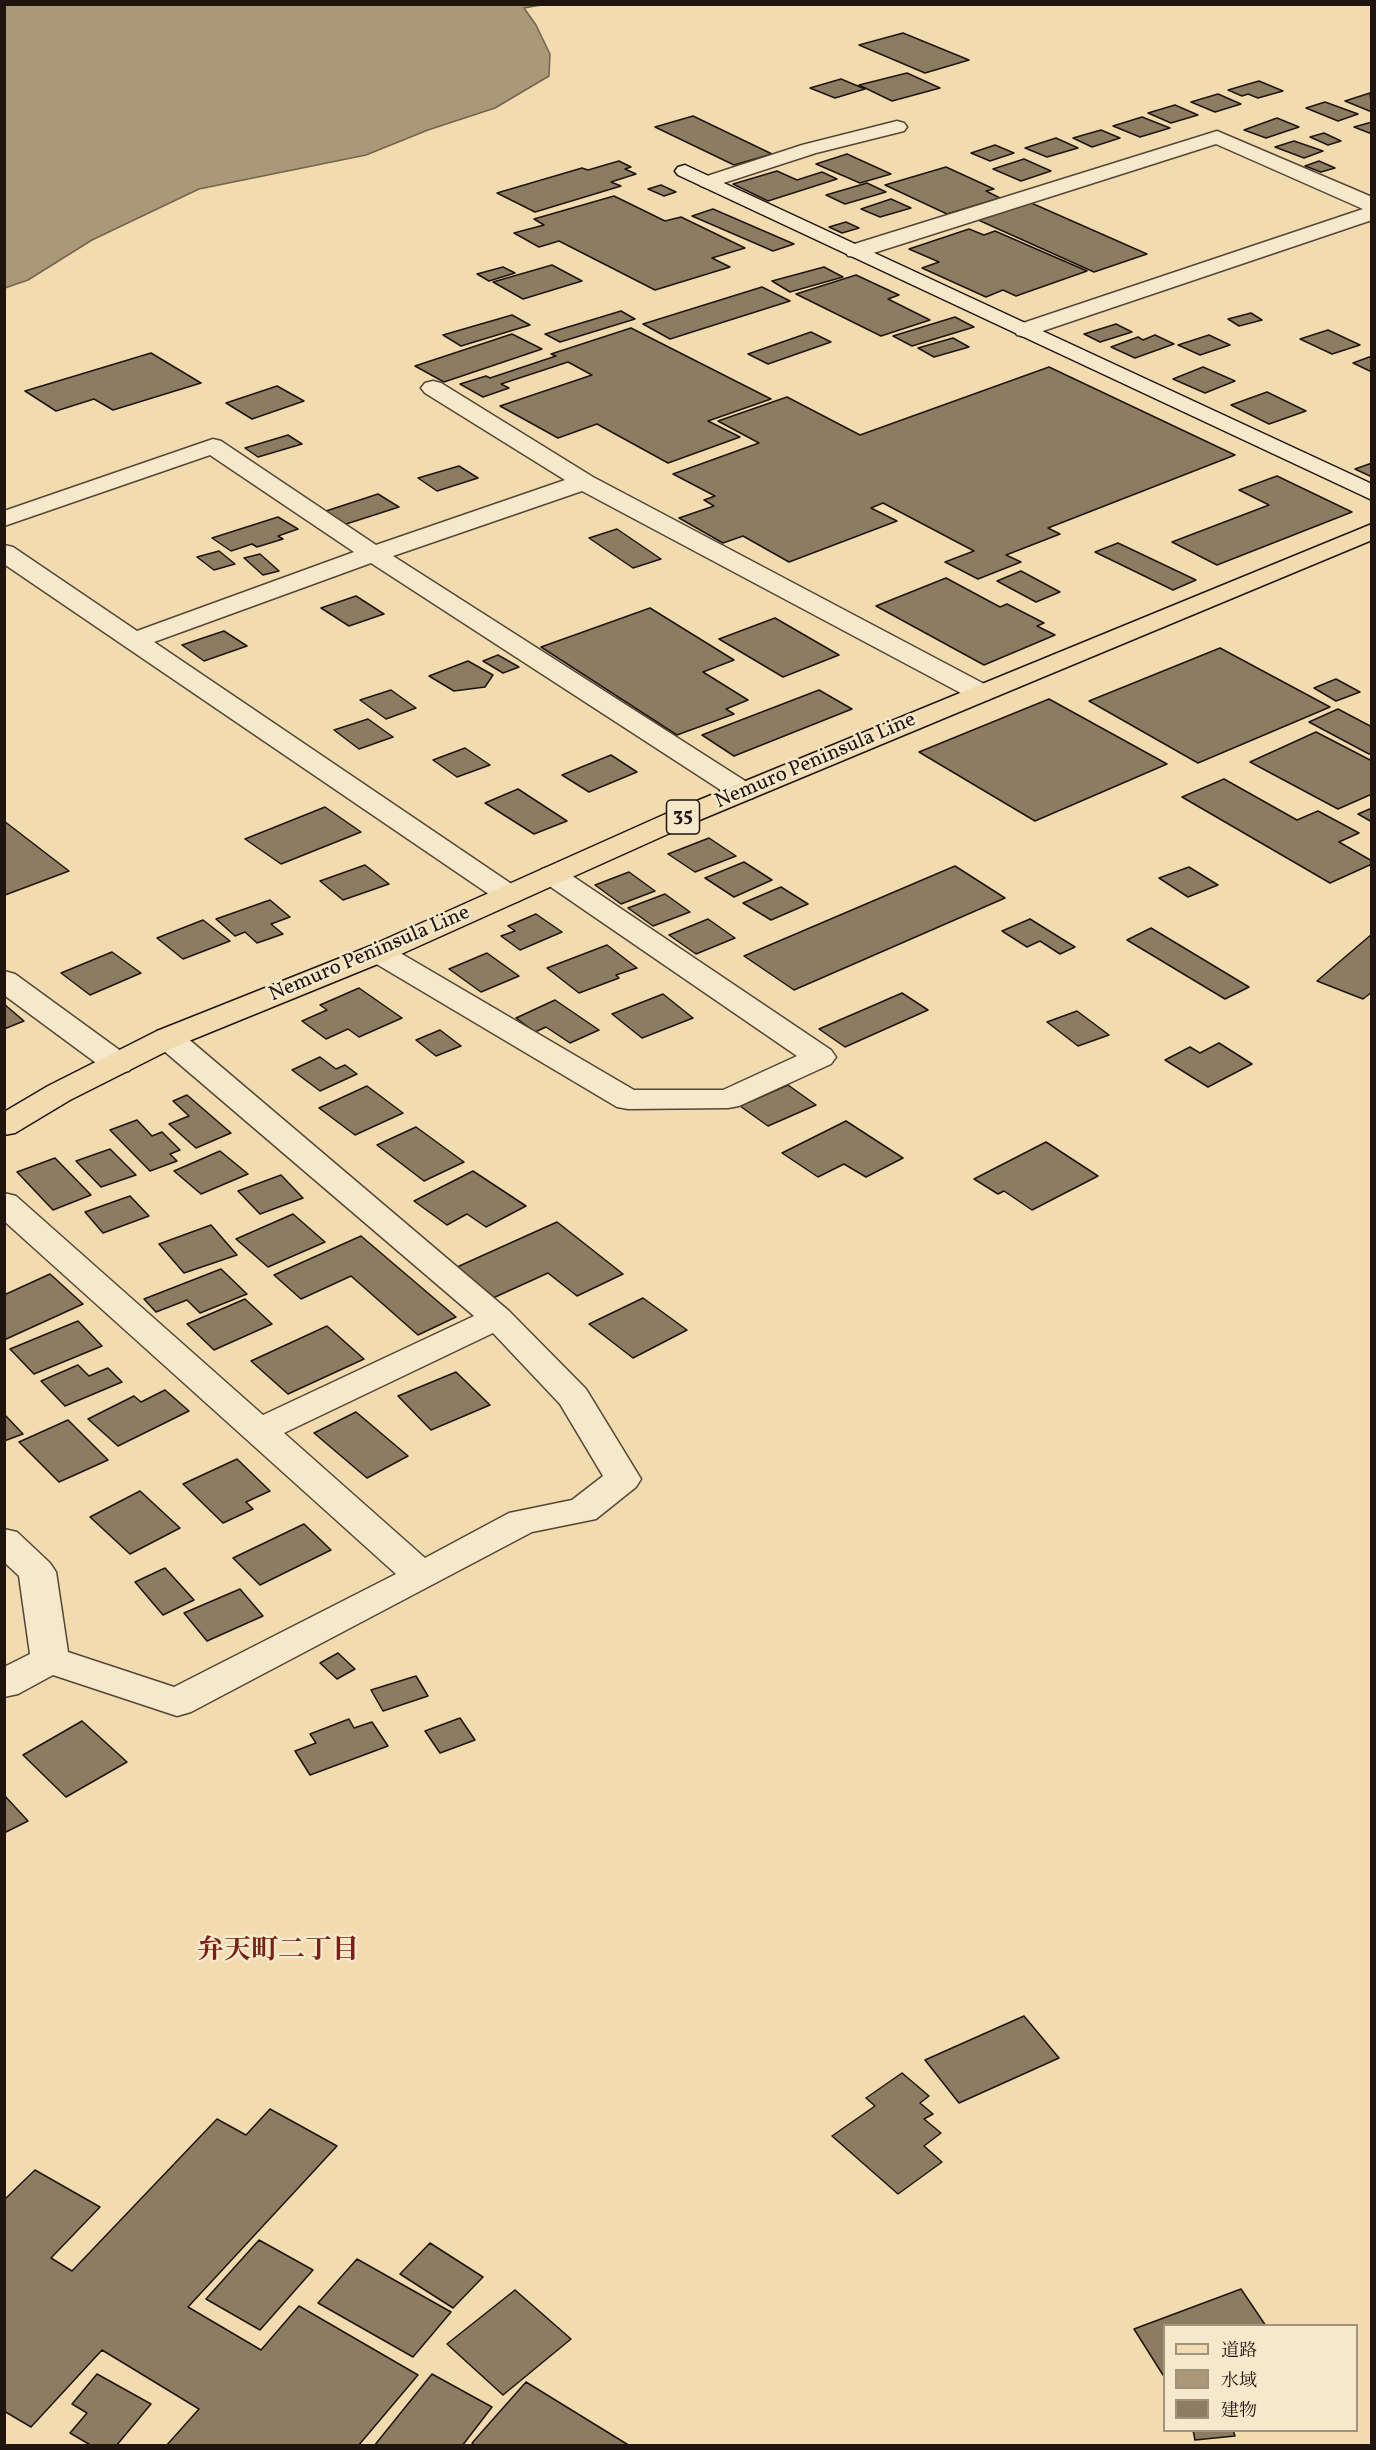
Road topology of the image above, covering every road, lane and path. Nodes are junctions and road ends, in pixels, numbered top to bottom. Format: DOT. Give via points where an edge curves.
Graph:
graph roads {
  1 [pos="897,127"];
  2 [pos="685,171"];
  3 [pos="708,182"];
  4 [pos="1371,205"];
  5 [pos="1371,213"];
  6 [pos="856,251"];
  7 [pos="1024,330"];
  8 [pos="433,388"];
  9 [pos="584,482"];
  10 [pos="1371,493"];
  11 [pos="4,519"];
  12 [pos="1371,531"];
  13 [pos="4,552"];
  14 [pos="374,554"];
  15 [pos="136,640"];
  16 [pos="981,693"];
  17 [pos="743,792"];
  18 [pos="552,875"];
  19 [pos="509,895"];
  20 [pos="379,953"];
  21 [pos="4,980"];
  22 [pos="168,1038"];
  23 [pos="118,1064"];
  24 [pos="4,1126"];
  25 [pos="4,1203"];
  26 [pos="497,1318"];
  27 [pos="259,1431"];
  28 [pos="4,1541"];
  29 [pos="422,1576"];
  30 [pos="50,1660"];
  31 [pos="4,1684"];
  1 -- 3 [label="street"];
  2 -- 3 [label="street"];
  3 -- 6 [label="street"];
  4 -- 6 [label="street" via="1217,137"];
  5 -- 7 [label="street"];
  6 -- 7 [label="street"];
  7 -- 10 [label="street"];
  8 -- 9 [label="street"];
  9 -- 14 [label="street"];
  9 -- 16 [label="street"];
  11 -- 14 [label="street" via="213,447"];
  12 -- 16 [label="main road, Nemuro Peninsula Line / 35"];
  13 -- 15 [label="street"];
  14 -- 15 [label="street"];
  14 -- 17 [label="street"];
  15 -- 19 [label="street"];
  16 -- 17 [label="main road, Nemuro Peninsula Line / 35"];
  17 -- 18 [label="main road, Nemuro Peninsula Line / 35"];
  18 -- 19 [label="main road, Nemuro Peninsula Line / 35"];
  18 -- 20 [label="street" via="820,1057 729,1099 628,1100"];
  19 -- 20 [label="main road, Nemuro Peninsula Line / 35"];
  20 -- 22 [label="main road, Nemuro Peninsula Line / 35"];
  21 -- 23 [label="street"];
  22 -- 23 [label="main road, Nemuro Peninsula Line / 35"];
  22 -- 26 [label="street"];
  23 -- 24 [label="main road, Nemuro Peninsula Line / 35"];
  25 -- 27 [label="street"];
  26 -- 27 [label="street"];
  26 -- 29 [label="street" via="574,1397 623,1479 583,1510 522,1522"];
  27 -- 29 [label="street"];
  28 -- 30 [label="street" via="36,1572"];
  29 -- 30 [label="street" via="177,1702"];
  30 -- 31 [label="street"];
}
